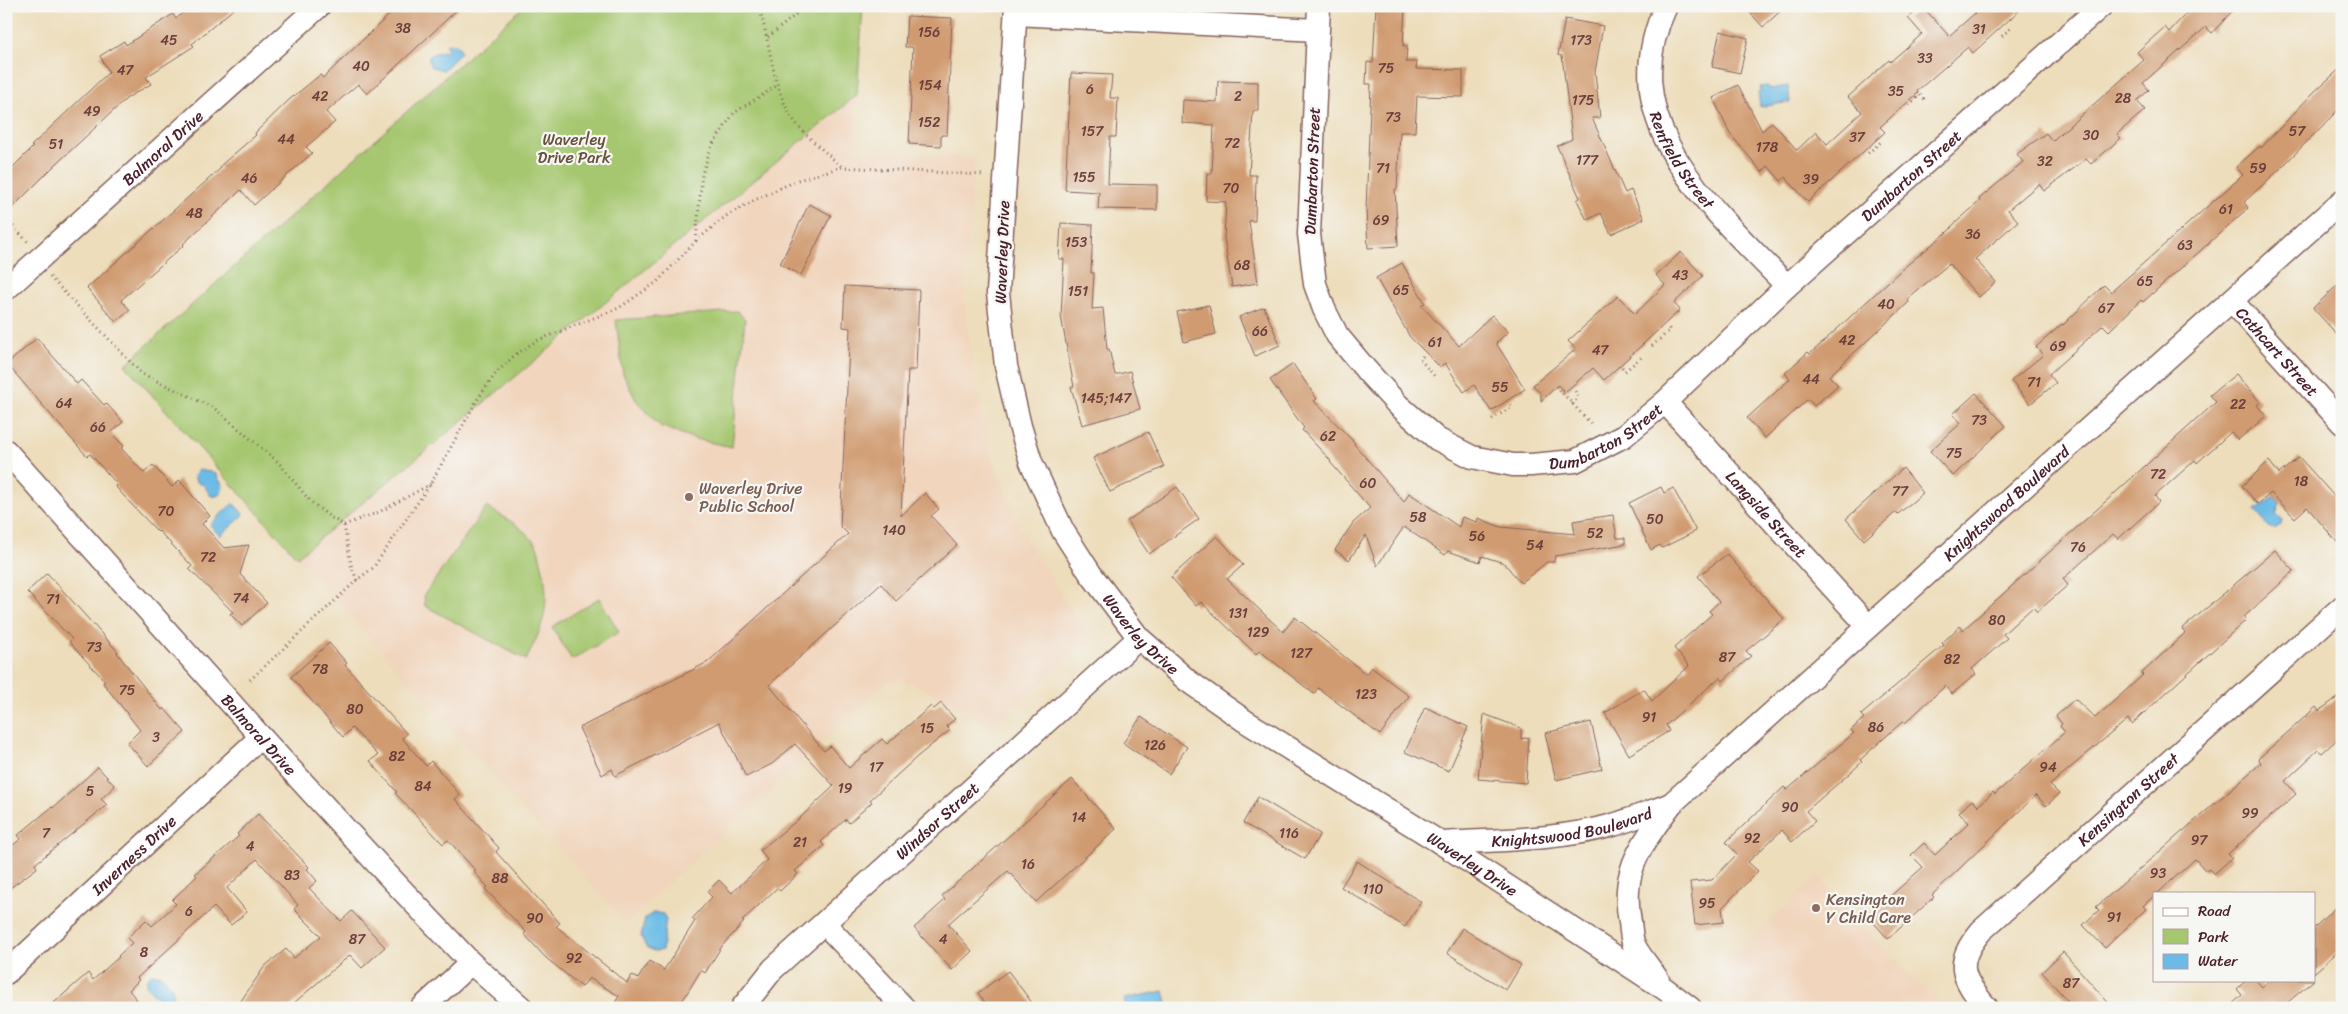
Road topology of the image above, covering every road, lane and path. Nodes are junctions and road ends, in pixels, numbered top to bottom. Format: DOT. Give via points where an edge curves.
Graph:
graph roads {
  1 [pos="319,6"];
  2 [pos="758,6"];
  3 [pos="802,6"];
  4 [pos="1319,6"];
  5 [pos="1666,6"];
  6 [pos="2101,6"];
  7 [pos="1016,10"];
  8 [pos="2012,27"];
  9 [pos="1317,30"];
  10 [pos="2002,36"];
  11 [pos="768,37"];
  12 [pos="778,85"];
  13 [pos="1926,101"];
  14 [pos="1909,105"];
  15 [pos="1882,141"];
  16 [pos="1868,153"];
  17 [pos="842,167"];
  18 [pos="1005,176"];
  19 [pos="2342,201"];
  20 [pos="6,219"];
  21 [pos="696,241"];
  22 [pos="34,251"];
  23 [pos="1787,286"];
  24 [pos="6,289"];
  25 [pos="2232,301"];
  26 [pos="1667,326"];
  27 [pos="1652,346"];
  28 [pos="1423,356"];
  29 [pos="1643,356"];
  30 [pos="1622,368"];
  31 [pos="1436,378"];
  32 [pos="1556,386"];
  33 [pos="1575,391"];
  34 [pos="1509,402"];
  35 [pos="1665,402"];
  36 [pos="1572,404"];
  37 [pos="1492,419"];
  38 [pos="2342,423"];
  39 [pos="1593,426"];
  40 [pos="6,451"];
  41 [pos="431,483"];
  42 [pos="344,525"];
  43 [pos="357,580"];
  44 [pos="2342,607"];
  45 [pos="1868,626"];
  46 [pos="1139,638"];
  47 [pos="250,680"];
  48 [pos="261,737"];
  49 [pos="1671,804"];
  50 [pos="1441,843"];
  51 [pos="824,923"];
  52 [pos="471,963"];
  53 [pos="6,973"];
  54 [pos="1665,989"];
  55 [pos="422,1008"];
  56 [pos="522,1008"];
  57 [pos="742,1008"];
  58 [pos="904,1008"];
  59 [pos="1690,1008"];
  60 [pos="1987,1008"];
  1 -- 22 [label="street, Balmoral Drive"];
  2 -- 11 [label="path"];
  3 -- 11 [label="path"];
  4 -- 9 [label="street, Dumbarton Street"];
  5 -- 23 [label="street, Renfield Street" via="1650,62 1650,89 1662,134 1691,182"];
  6 -- 23 [label="street, Dumbarton Street"];
  7 -- 9 [label="street"];
  7 -- 18 [label="street, Waverley Drive"];
  8 -- 10 [label="path"];
  9 -- 35 [label="street, Dumbarton Street" via="1308,234 1315,284 1337,335 1398,405 1437,439 1454,449 1488,461 1531,465 1575,461 1624,436"];
  11 -- 12 [label="path"];
  12 -- 17 [label="path" via="792,117"];
  12 -- 21 [label="path" via="734,113 712,145 702,174"];
  13 -- 14 [label="path" via="1920,95"];
  15 -- 16 [label="path"];
  17 -- 18 [label="path"];
  17 -- 21 [label="path" via="798,180 757,198 726,216"];
  18 -- 46 [label="street, Waverley Drive" via="998,293 1006,366 1020,426 1031,462 1063,531"];
  19 -- 25 [label="street, Knightswood Boulevard"];
  20 -- 22 [label="path"];
  21 -- 41 [label="path" via="657,282 619,308 536,342 515,355 496,373 477,400"];
  22 -- 24 [label="street, Balmoral Drive"];
  22 -- 42 [label="path" via="52,279 142,374 214,408 278,462 310,501"];
  23 -- 35 [label="street, Dumbarton Street"];
  25 -- 38 [label="street, Cathcart Street"];
  25 -- 45 [label="street, Knightswood Boulevard"];
  26 -- 27 [label="path" via="1670,330"];
  28 -- 31 [label="path" via="1420,359"];
  29 -- 30 [label="path" via="1625,371"];
  32 -- 36 [label="path"];
  33 -- 36 [label="path" via="1578,398"];
  34 -- 37 [label="path" via="1512,407"];
  35 -- 45 [label="street, Langside Street"];
  36 -- 39 [label="path"];
  40 -- 48 [label="street, Balmoral Drive"];
  41 -- 42 [label="path" via="379,512"];
  41 -- 43 [label="path" via="373,568"];
  42 -- 43 [label="path"];
  43 -- 47 [label="path"];
  44 -- 60 [label="street, Kensington Street" via="1981,931 1968,946 1963,963 1967,981"];
  45 -- 49 [label="street, Knightswood Boulevard"];
  46 -- 50 [label="street, Waverley Drive" via="1188,681 1245,721"];
  46 -- 51 [label="street, Windsor Street"];
  48 -- 52 [label="street, Balmoral Drive"];
  48 -- 53 [label="street, Inverness Drive"];
  49 -- 50 [label="street, Knightswood Boulevard" via="1612,825 1576,832"];
  49 -- 54 [label="street, Knightswood Boulevard" via="1645,840 1630,869 1627,908 1634,945"];
  50 -- 54 [label="street, Waverley Drive"];
  51 -- 57 [label="street, Windsor Street" via="773,969"];
  51 -- 58 [label="street"];
  52 -- 55 [label="street"];
  52 -- 56 [label="street, Balmoral Drive"];
  54 -- 59 [label="street, Waverley Drive"];
}
